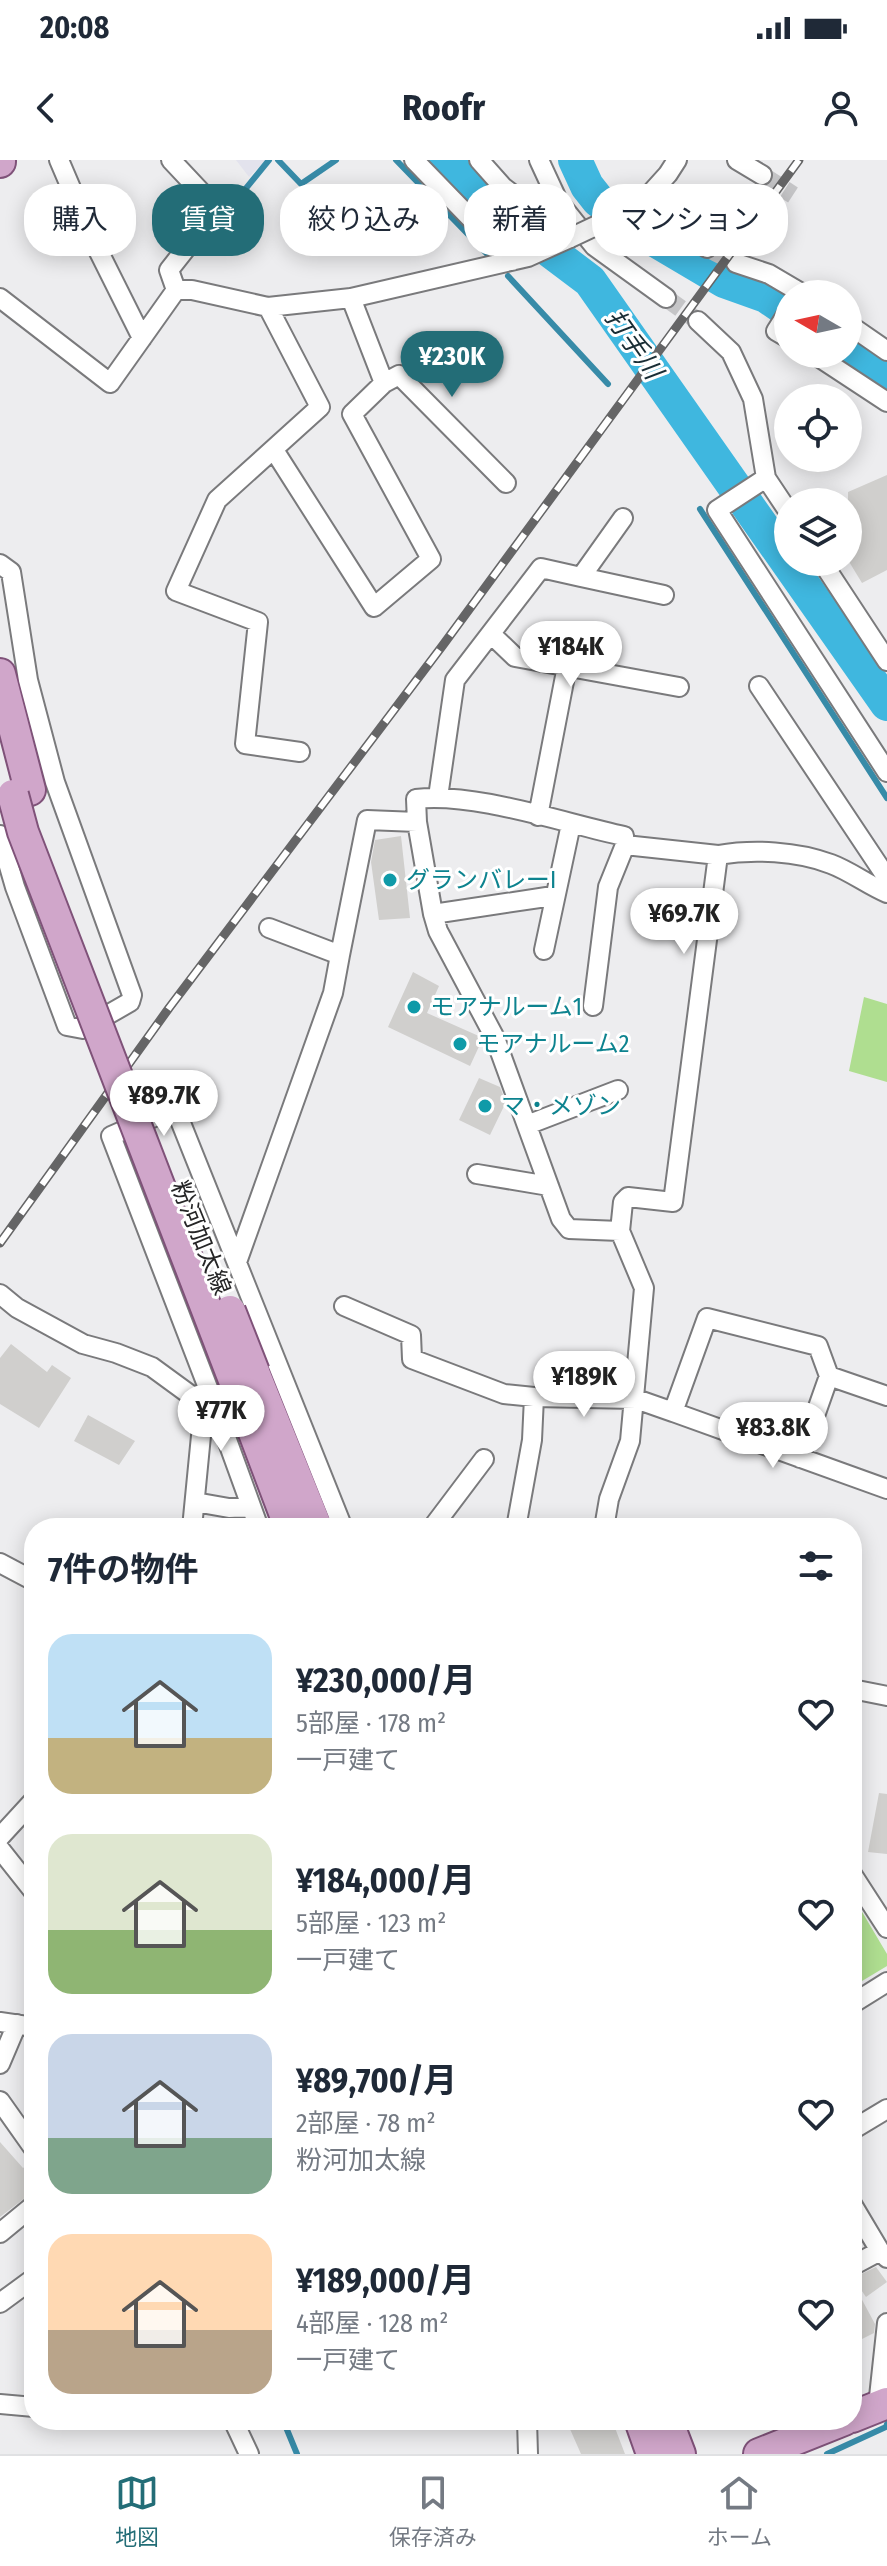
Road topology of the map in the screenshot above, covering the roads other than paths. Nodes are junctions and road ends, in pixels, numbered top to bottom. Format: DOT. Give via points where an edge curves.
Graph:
graph roads {
  1 [pos="59,160"];
  2 [pos="171,160"];
  3 [pos="414,160"];
  4 [pos="479,160"];
  5 [pos="539,160"];
  6 [pos="677,160"];
  7 [pos="737,160"];
  8 [pos="762,175"];
  9 [pos="500,184"];
  10 [pos="657,184"];
  11 [pos="527,256"];
  12 [pos="520,259"];
  13 [pos="736,263"];
  14 [pos="779,280"];
  15 [pos="176,290"];
  16 [pos="0,298"];
  17 [pos="351,298"];
  18 [pos="666,298"];
  19 [pos="268,307"];
  20 [pos="698,321"];
  21 [pos="862,334"];
  22 [pos="142,338"];
  23 [pos="887,351"];
  24 [pos="835,368"];
  25 [pos="384,383"];
  26 [pos="887,402"];
  27 [pos="274,450"];
  28 [pos="766,478"];
  29 [pos="506,483"];
  30 [pos="774,490"];
  31 [pos="623,518"];
  32 [pos="0,564"];
  33 [pos="831,576"];
  34 [pos="581,577"];
  35 [pos="664,595"];
  36 [pos="491,634"];
  37 [pos="887,661"];
  38 [pos="567,666"];
  39 [pos="0,674"];
  40 [pos="759,686"];
  41 [pos="679,687"];
  42 [pos="0,745"];
  43 [pos="300,752"];
  44 [pos="887,772"];
  45 [pos="22,792"];
  46 [pos="438,797"];
  47 [pos="538,816"];
  48 [pos="417,822"];
  49 [pos="571,824"];
  50 [pos="0,835"];
  51 [pos="625,845"];
  52 [pos="718,855"];
  53 [pos="887,878"];
  54 [pos="887,893"];
  55 [pos="553,896"];
  56 [pos="433,914"];
  57 [pos="269,928"];
  58 [pos="544,950"];
  59 [pos="340,955"];
  60 [pos="593,1006"];
  61 [pos="618,1090"];
  62 [pos="527,1125"];
  63 [pos="477,1174"];
  64 [pos="549,1186"];
  65 [pos="620,1231"];
  66 [pos="237,1262"];
  67 [pos="0,1294"];
  68 [pos="344,1306"];
  69 [pos="829,1376"];
  70 [pos="225,1387"];
  71 [pos="887,1396"];
  72 [pos="534,1397"];
  73 [pos="636,1399"];
  74 [pos="673,1412"];
  75 [pos="800,1458"];
  76 [pos="484,1459"];
  77 [pos="887,1489"];
  78 [pos="195,1502"];
  79 [pos="251,1507"];
  80 [pos="193,1518"];
  81 [pos="255,1518"];
  82 [pos="285,1518"];
  83 [pos="310,1518"];
  84 [pos="339,1518"];
  85 [pos="440,1518"];
  86 [pos="518,1518"];
  87 [pos="606,1518"];
  88 [pos="0,1563"];
  89 [pos="24,1576"];
  90 [pos="862,1691"];
  91 [pos="887,1696"];
  92 [pos="24,1811"];
  93 [pos="0,1837"];
  94 [pos="0,1849"];
  95 [pos="24,1879"];
  96 [pos="862,1889"];
  97 [pos="887,1928"];
  98 [pos="887,1982"];
  99 [pos="862,1998"];
  100 [pos="17,2024"];
  101 [pos="0,2064"];
  102 [pos="0,2101"];
  103 [pos="887,2109"];
  104 [pos="862,2124"];
  105 [pos="24,2135"];
  106 [pos="24,2213"];
  107 [pos="862,2220"];
  108 [pos="0,2233"];
  109 [pos="883,2255"];
  110 [pos="862,2262"];
  111 [pos="24,2285"];
  112 [pos="0,2303"];
  113 [pos="887,2323"];
  114 [pos="24,2403"];
  115 [pos="0,2404"];
  116 [pos="872,2409"];
  117 [pos="238,2430"];
  118 [pos="527,2430"];
  119 [pos="644,2430"];
  120 [pos="671,2430"];
  121 [pos="819,2430"];
  122 [pos="249,2454"];
  123 [pos="528,2454"];
  124 [pos="652,2454"];
  125 [pos="680,2454"];
  126 [pos="759,2454"];
  1 -- 22 [label="street"];
  2 -- 15 [label="street" via="217,209 169,270"];
  3 -- 12 [label="street"];
  4 -- 9 [label="street"];
  5 -- 18 [label="street" via="558,201 594,246"];
  6 -- 10 [label="street"];
  7 -- 8 [label="street"];
  11 -- 12 [label="street"];
  12 -- 17 [label="street"];
  13 -- 14 [label="street"];
  15 -- 19 [label="street"];
  15 -- 22 [label="street"];
  16 -- 22 [label="street" via="110,383"];
  17 -- 19 [label="street"];
  17 -- 25 [label="street"];
  19 -- 27 [label="street" via="320,407"];
  20 -- 28 [label="street" via="731,352 753,399"];
  21 -- 23 [label="street"];
  24 -- 26 [label="street"];
  25 -- 27 [label="street" via="352,414 431,559 374,607"];
  25 -- 29 [label="street" via="399,375"];
  27 -- 43 [label="street" via="217,500 176,591 258,622 245,744"];
  28 -- 30 [label="street"];
  28 -- 44 [label="street" via="717,510"];
  31 -- 34 [label="street"];
  32 -- 50 [label="street" via="11,572 28,680 55,782 132,995 130,1002 83,1029 67,1026"];
  33 -- 37 [label="street"];
  34 -- 35 [label="street"];
  34 -- 36 [label="street" via="541,568"];
  36 -- 38 [label="street" via="515,657"];
  36 -- 46 [label="street" via="455,680"];
  38 -- 41 [label="street"];
  38 -- 47 [label="street"];
  39 -- 45 [label="main road, 粉河加太線"];
  40 -- 53 [label="street"];
  42 -- 45 [label="main road, 粉河加太線"];
  45 -- 70 [label="main road, 粉河加太線, bridge" via="23,832"];
  46 -- 47 [label="street"];
  46 -- 48 [label="street" via="416,799"];
  47 -- 49 [label="street"];
  48 -- 56 [label="street"];
  48 -- 59 [label="street" via="367,820"];
  49 -- 51 [label="street" via="624,836"];
  49 -- 55 [label="street"];
  51 -- 52 [label="street"];
  51 -- 60 [label="street" via="608,887"];
  52 -- 54 [label="street" via="787,855 830,864"];
  52 -- 65 [label="street" via="673,1202 628,1197"];
  55 -- 56 [label="street"];
  55 -- 58 [label="street"];
  56 -- 62 [label="street" via="495,1038"];
  57 -- 59 [label="street"];
  59 -- 66 [label="street" via="333,993"];
  61 -- 62 [label="street"];
  62 -- 64 [label="street"];
  63 -- 64 [label="street"];
  64 -- 65 [label="street" via="569,1229"];
  65 -- 73 [label="street" via="644,1288"];
  66 -- 70 [label="street" via="175,1108 111,1136"];
  66 -- 84 [label="street"];
  67 -- 70 [label="street" via="83,1344"];
  68 -- 72 [label="street" via="411,1335 412,1359 504,1394"];
  69 -- 71 [label="street"];
  69 -- 74 [label="street" via="818,1346 707,1318"];
  69 -- 75 [label="street"];
  70 -- 78 [label="street"];
  70 -- 79 [label="street"];
  70 -- 82 [label="main road, 粉河加太線"];
  70 -- 83 [label="main road, 粉河加太線"];
  72 -- 73 [label="street"];
  72 -- 86 [label="street"];
  73 -- 74 [label="street"];
  73 -- 87 [label="street" via="630,1441"];
  74 -- 75 [label="street"];
  75 -- 77 [label="street"];
  76 -- 85 [label="street"];
  78 -- 79 [label="street"];
  78 -- 80 [label="street"];
  79 -- 81 [label="street"];
  88 -- 89 [label="street"];
  90 -- 91 [label="street"];
  92 -- 93 [label="street"];
  94 -- 95 [label="street"];
  96 -- 97 [label="street"];
  98 -- 99 [label="street"];
  100 -- 101 [label="street"];
  102 -- 105 [label="street"];
  103 -- 104 [label="street"];
  106 -- 108 [label="street"];
  107 -- 109 [label="street"];
  109 -- 110 [label="street"];
  111 -- 112 [label="street"];
  113 -- 116 [label="street"];
  114 -- 115 [label="street"];
  117 -- 122 [label="street"];
  118 -- 123 [label="street"];
  119 -- 124 [label="main road"];
  120 -- 125 [label="main road"];
  121 -- 126 [label="main road"];
}
